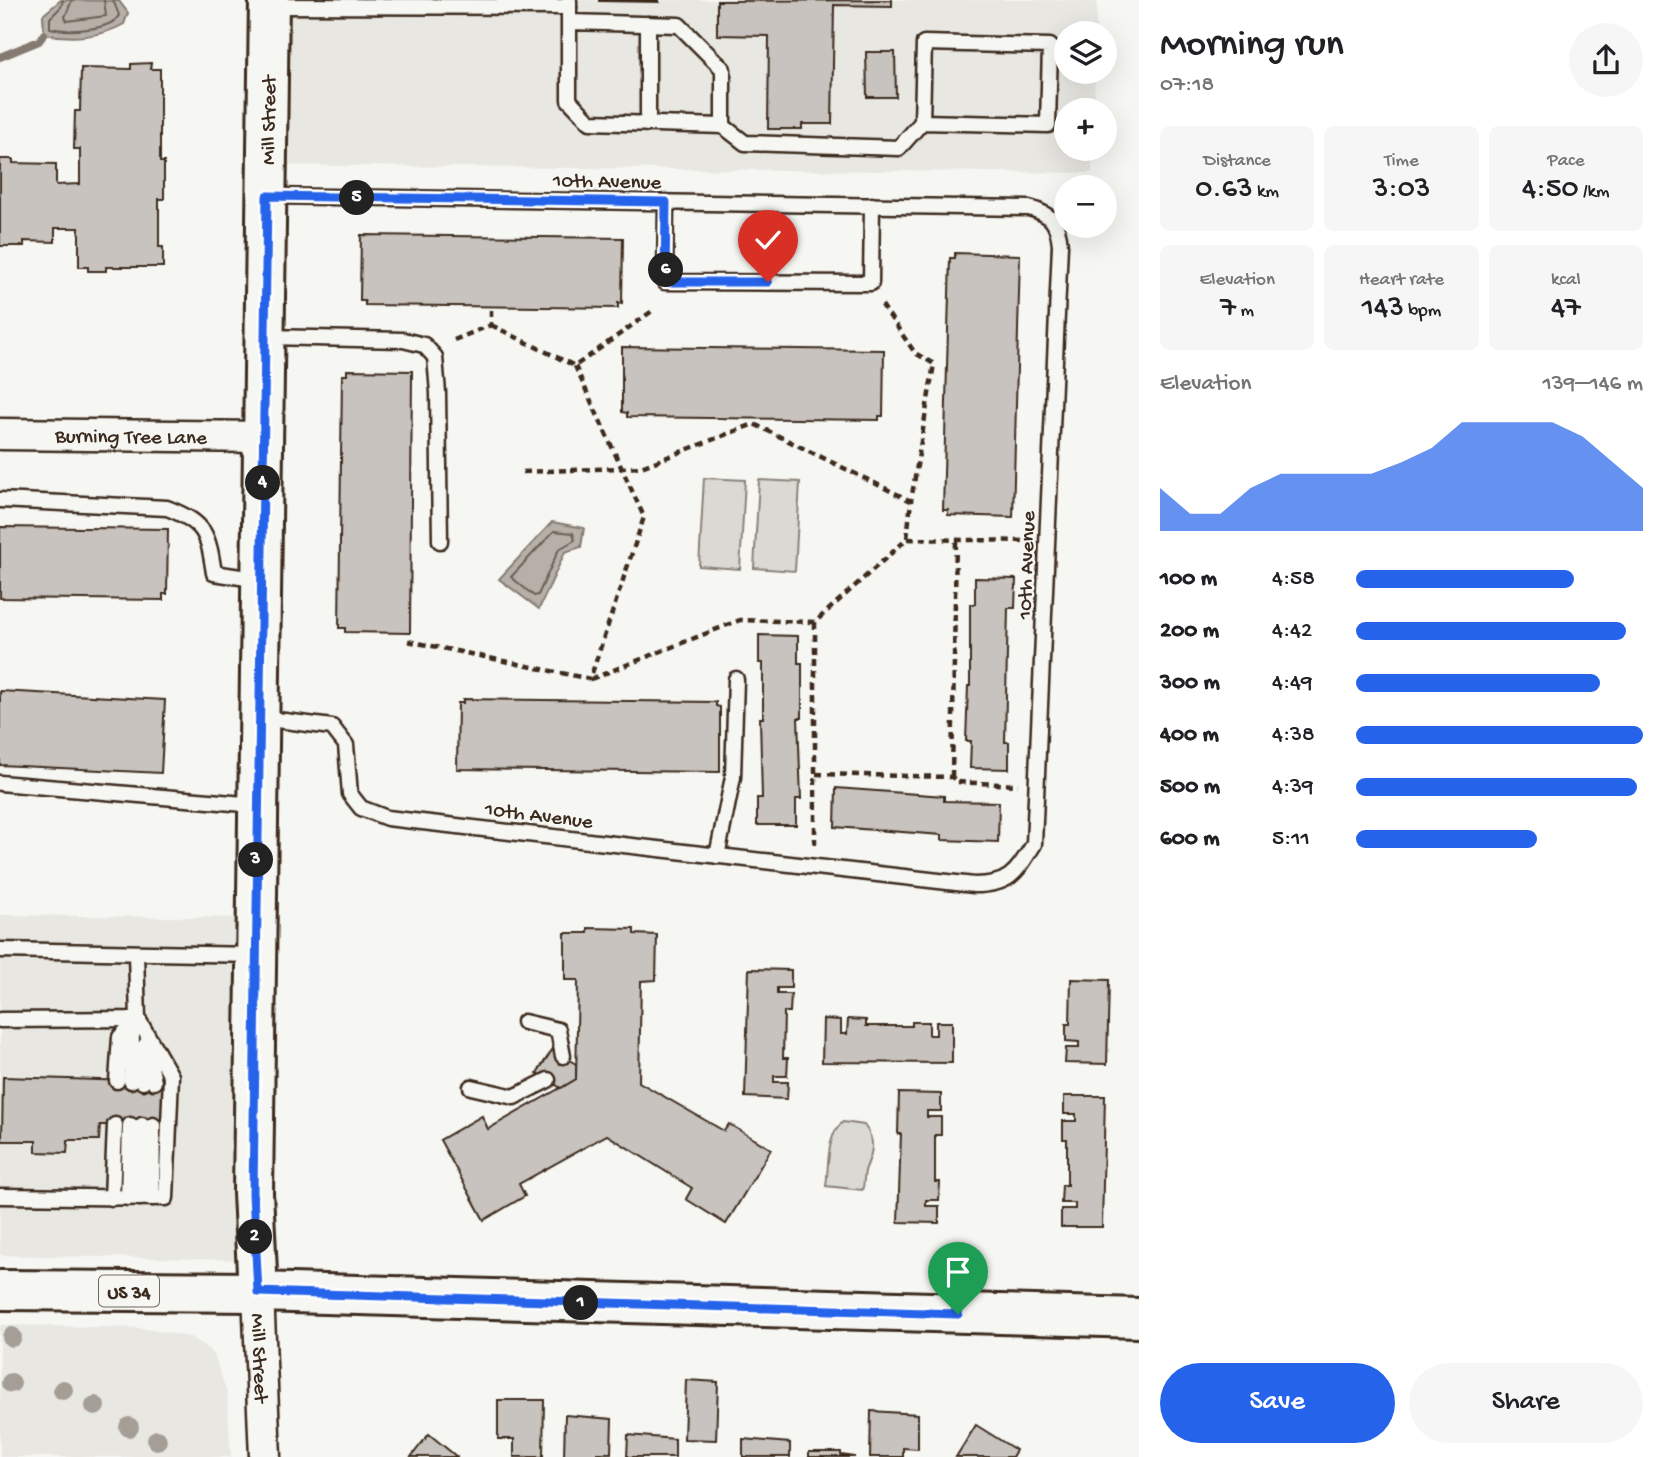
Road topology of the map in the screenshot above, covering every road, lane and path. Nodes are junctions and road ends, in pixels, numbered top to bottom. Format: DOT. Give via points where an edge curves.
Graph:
graph roads {
  1 [pos="269,3"];
  2 [pos="569,9"];
  3 [pos="649,24"];
  4 [pos="922,122"];
  5 [pos="648,124"];
  6 [pos="723,126"];
  7 [pos="267,196"];
  8 [pos="666,202"];
  9 [pos="872,205"];
  10 [pos="882,305"];
  11 [pos="491,307"];
  12 [pos="655,309"];
  13 [pos="491,325"];
  14 [pos="265,337"];
  15 [pos="454,340"];
  16 [pos="575,366"];
  17 [pos="0,434"];
  18 [pos="264,437"];
  19 [pos="621,469"];
  20 [pos="523,472"];
  21 [pos="0,500"];
  22 [pos="911,501"];
  23 [pos="907,540"];
  24 [pos="956,540"];
  25 [pos="440,541"];
  26 [pos="1031,541"];
  27 [pos="262,580"];
  28 [pos="815,622"];
  29 [pos="408,641"];
  30 [pos="736,679"];
  31 [pos="590,680"];
  32 [pos="260,718"];
  33 [pos="815,774"];
  34 [pos="951,777"];
  35 [pos="0,783"];
  36 [pos="1023,785"];
  37 [pos="258,805"];
  38 [pos="815,844"];
  39 [pos="717,856"];
  40 [pos="0,950"];
  41 [pos="136,954"];
  42 [pos="255,955"];
  43 [pos="138,1019"];
  44 [pos="0,1020"];
  45 [pos="524,1022"];
  46 [pos="563,1056"];
  47 [pos="548,1080"];
  48 [pos="471,1087"];
  49 [pos="0,1196"];
  50 [pos="112,1198"];
  51 [pos="140,1198"];
  52 [pos="0,1290"];
  53 [pos="258,1292"];
  54 [pos="1139,1318"];
  55 [pos="265,1457"];
  1 -- 2 [label="lane"];
  1 -- 7 [label="main road, Mill Street"];
  2 -- 3 [label="lane"];
  2 -- 5 [label="lane" via="569,100 590,122"];
  3 -- 5 [label="lane"];
  3 -- 6 [label="lane" via="679,25 723,69"];
  4 -- 4 [label="lane" via="924,43 1050,46 1048,125"];
  4 -- 6 [label="lane" via="899,148 746,143"];
  5 -- 6 [label="lane"];
  7 -- 8 [label="lane, 10th Avenue"];
  7 -- 14 [label="main road, Mill Street"];
  8 -- 9 [label="lane, 10th Avenue"];
  8 -- 9 [label="lane" via="665,282 871,283"];
  9 -- 39 [label="lane, 10th Avenue" via="1029,208 1046,212 1058,226 1034,844 1020,867 995,885"];
  10 -- 22 [label="path" via="915,353 934,364"];
  11 -- 13 [label="path"];
  12 -- 16 [label="path"];
  13 -- 15 [label="path"];
  13 -- 16 [label="path"];
  14 -- 18 [label="main road, Mill Street"];
  14 -- 25 [label="lane" via="403,340 430,351 435,357 438,393"];
  16 -- 19 [label="path"];
  17 -- 18 [label="street, Burning Tree Lane"];
  18 -- 27 [label="main road, Mill Street"];
  19 -- 20 [label="path"];
  19 -- 22 [label="path" via="641,467 754,424"];
  19 -- 31 [label="path" via="644,517"];
  21 -- 27 [label="lane" via="167,508 193,518 208,537 214,573"];
  22 -- 23 [label="path"];
  23 -- 24 [label="path"];
  23 -- 28 [label="path"];
  24 -- 26 [label="path"];
  24 -- 34 [label="path"];
  27 -- 32 [label="main road, Mill Street"];
  28 -- 31 [label="path" via="740,620"];
  28 -- 33 [label="path"];
  29 -- 31 [label="path"];
  30 -- 39 [label="lane" via="733,777"];
  32 -- 37 [label="main road, Mill Street"];
  32 -- 39 [label="lane, 10th Avenue" via="332,727 346,745 351,794 361,808 387,818"];
  33 -- 34 [label="path"];
  33 -- 38 [label="path"];
  34 -- 36 [label="path" via="957,782"];
  35 -- 37 [label="lane"];
  37 -- 42 [label="main road, Mill Street"];
  40 -- 41 [label="lane"];
  41 -- 42 [label="lane"];
  41 -- 43 [label="lane"];
  42 -- 53 [label="main road, Mill Street" via="253,1194"];
  43 -- 43 [label="lane" via="136,1081 120,1037"];
  43 -- 44 [label="lane"];
  43 -- 51 [label="lane" via="171,1076 166,1198"];
  45 -- 46 [label="lane" via="558,1030"];
  47 -- 48 [label="lane" via="514,1097"];
  49 -- 50 [label="lane"];
  50 -- 51 [label="lane"];
  50 -- 51 [label="lane" via="135,1125"];
  52 -- 53 [label="main road, US 34"];
  53 -- 54 [label="main road, US 34"];
  53 -- 55 [label="street, Mill Street"];
}
